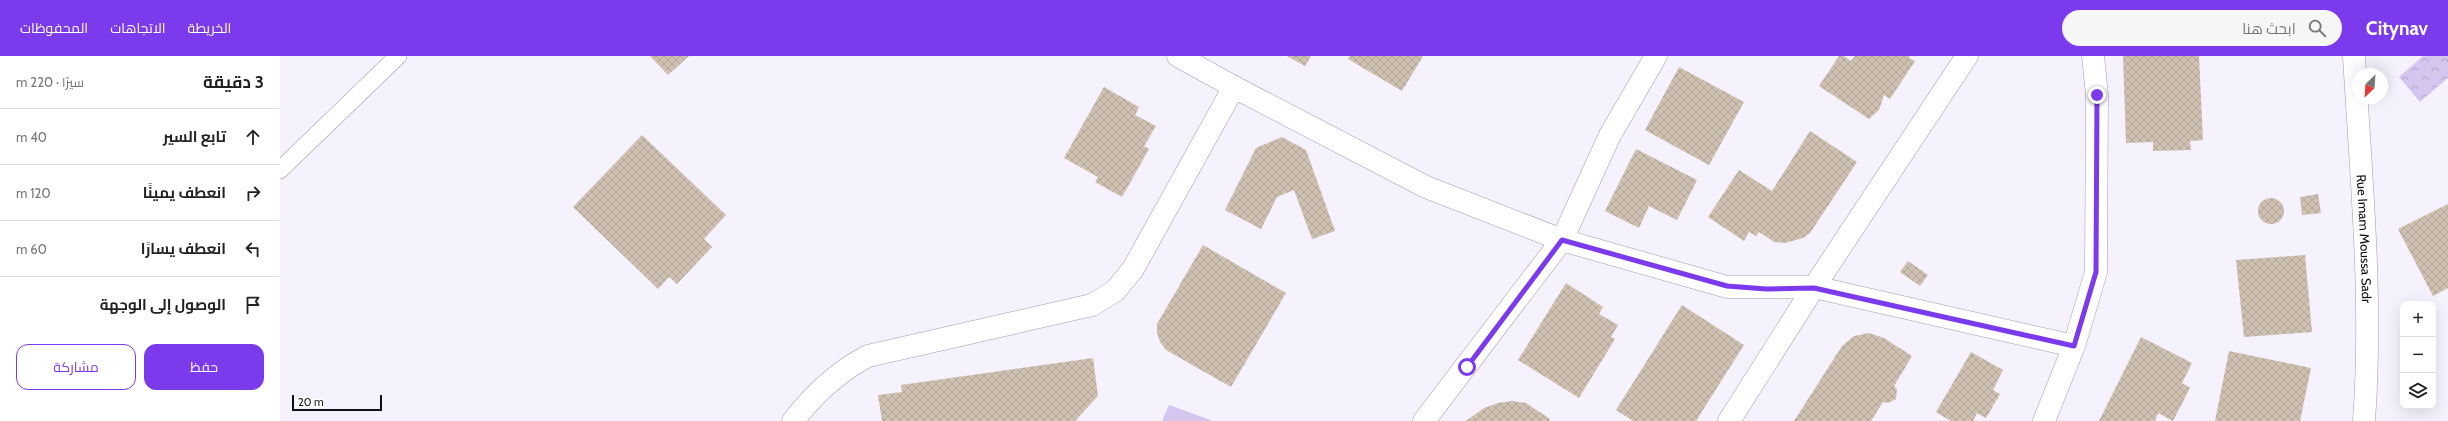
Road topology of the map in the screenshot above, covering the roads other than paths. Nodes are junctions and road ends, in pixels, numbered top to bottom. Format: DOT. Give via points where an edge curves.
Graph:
graph roads {
  1 [pos="398,56"];
  2 [pos="1178,56"];
  3 [pos="1656,56"];
  4 [pos="1967,56"];
  5 [pos="2093,56"];
  6 [pos="2354,56"];
  7 [pos="1234,87"];
  8 [pos="280,170"];
  9 [pos="1562,240"];
  10 [pos="1814,288"];
  11 [pos="2074,346"];
  12 [pos="793,421"];
  13 [pos="1424,421"];
  14 [pos="1729,421"];
  15 [pos="2044,421"];
  16 [pos="2364,421"];
  1 -- 8 [label="lane"];
  2 -- 7 [label="street"];
  3 -- 9 [label="street" via="1610,135"];
  4 -- 10 [label="street"];
  5 -- 11 [label="street" via="2097,95 2096,272"];
  6 -- 16 [label="street, Rue Imam Moussa Sadr" via="2368,293 2368,364"];
  7 -- 9 [label="street" via="1426,187"];
  7 -- 12 [label="street" via="1133,269 1115,291 1092,305 868,356 826,383"];
  9 -- 10 [label="street" via="1727,286 1766,289"];
  9 -- 13 [label="street"];
  10 -- 11 [label="street"];
  10 -- 14 [label="street"];
  11 -- 15 [label="street"];
}
